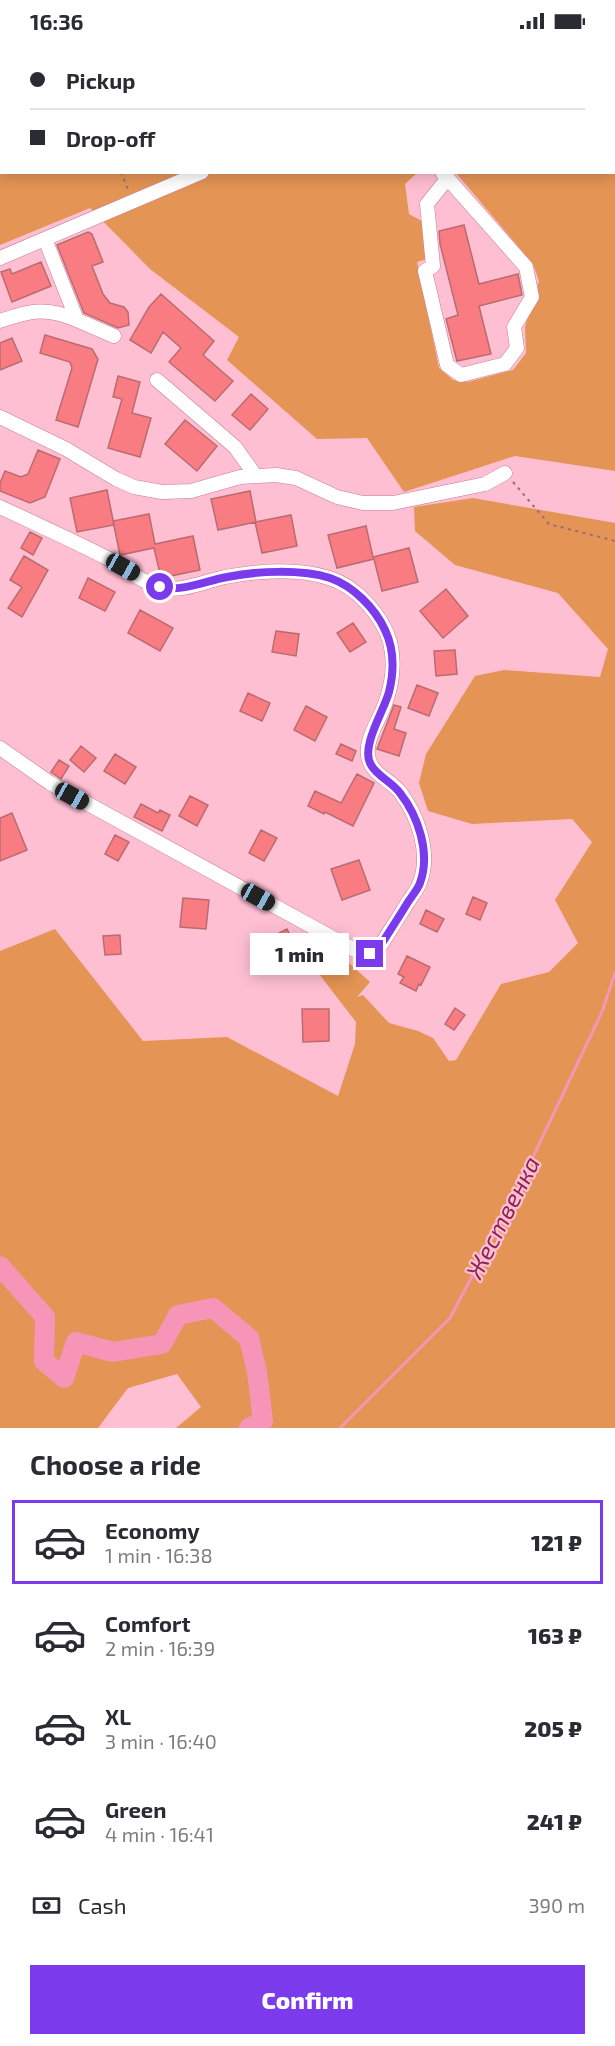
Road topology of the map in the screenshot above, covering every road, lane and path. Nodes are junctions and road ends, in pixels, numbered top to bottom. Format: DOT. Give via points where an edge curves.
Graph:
graph roads {
  1 [pos="122,174"];
  2 [pos="197,174"];
  3 [pos="445,176"];
  4 [pos="134,202"];
  5 [pos="45,239"];
  6 [pos="0,258"];
  7 [pos="77,320"];
  8 [pos="0,321"];
  9 [pos="114,336"];
  10 [pos="157,380"];
  11 [pos="0,417"];
  12 [pos="505,473"];
  13 [pos="255,476"];
  14 [pos="0,507"];
  15 [pos="615,541"];
  16 [pos="0,748"];
  1 -- 4 [label="path"];
  2 -- 4 [label="street"];
  3 -- 3 [label="street" via="427,204 433,266 425,271 447,365 461,375 505,364 517,348 514,327 532,297 526,267"];
  4 -- 5 [label="street"];
  5 -- 6 [label="street"];
  5 -- 7 [label="street"];
  7 -- 8 [label="street" via="57,311 40,311"];
  7 -- 9 [label="street"];
  10 -- 13 [label="street" via="235,447"];
  11 -- 13 [label="street" via="116,479 152,491 191,491"];
  12 -- 13 [label="street" via="485,484 377,504 337,497 296,478"];
  12 -- 15 [label="path" via="549,524"];
  14 -- 16 [label="street" via="160,587 179,588 247,574 291,573 329,578 355,593 380,621 390,643 388,694 369,743 368,757 370,765 399,791 415,818 423,856 420,883 379,948 362,954 57,788"];
}
